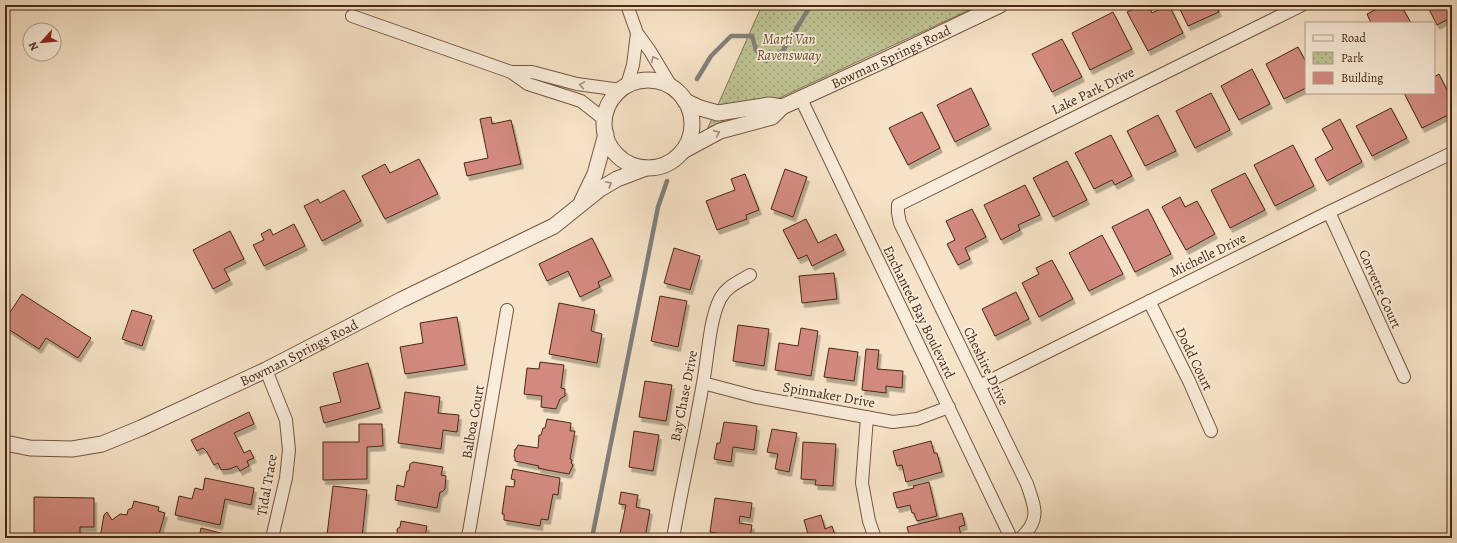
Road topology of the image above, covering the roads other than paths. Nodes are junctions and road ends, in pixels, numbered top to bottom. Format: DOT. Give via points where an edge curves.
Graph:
graph roads {
  1 [pos="627,5"];
  2 [pos="1000,5"];
  3 [pos="1302,5"];
  4 [pos="352,16"];
  5 [pos="637,33"];
  6 [pos="511,72"];
  7 [pos="670,86"];
  8 [pos="624,88"];
  9 [pos="801,99"];
  10 [pos="685,100"];
  11 [pos="782,107"];
  12 [pos="605,127"];
  13 [pos="683,151"];
  14 [pos="1452,153"];
  15 [pos="646,168"];
  16 [pos="898,205"];
  17 [pos="578,207"];
  18 [pos="1329,212"];
  19 [pos="750,275"];
  20 [pos="1149,301"];
  21 [pos="507,310"];
  22 [pos="266,370"];
  23 [pos="1404,377"];
  24 [pos="703,384"];
  25 [pos="979,386"];
  26 [pos="949,408"];
  27 [pos="867,417"];
  28 [pos="1211,431"];
  29 [pos="5,443"];
  30 [pos="272,538"];
  31 [pos="467,538"];
  32 [pos="673,538"];
  33 [pos="875,538"];
  34 [pos="1010,538"];
  35 [pos="1021,538"];
  1 -- 5 [label="street"];
  2 -- 9 [label="street, Bowman Springs Road"];
  3 -- 16 [label="street, Lake Park Drive"];
  4 -- 6 [label="street"];
  7 -- 5 [label="street, one-way"];
  5 -- 8 [label="street" via="633,65"];
  8 -- 6 [label="street, one-way" via="577,84 532,72"];
  6 -- 12 [label="street" via="528,84 581,101"];
  7 -- 8 [label="street" via="656,81 641,80"];
  7 -- 10 [label="street"];
  8 -- 12 [label="street" via="615,95 608,107"];
  9 -- 11 [label="street, Bowman Springs Road"];
  9 -- 26 [label="street, Enchanted Bay Boulevard"];
  10 -- 11 [label="street, Bowman Springs Road" via="718,113 769,105"];
  10 -- 13 [label="street" via="690,109 692,124 690,139"];
  13 -- 11 [label="street, Bowman Springs Road, one-way" via="720,131 772,117"];
  12 -- 15 [label="street" via="611,147 620,158 632,165"];
  12 -- 17 [label="street, Bowman Springs Road" via="595,174"];
  13 -- 15 [label="street" via="673,160 660,166"];
  14 -- 18 [label="street, Michelle Drive"];
  17 -- 15 [label="street, Bowman Springs Road, one-way" via="616,179"];
  16 -- 25 [label="street, Cheshire Drive" via="900,223"];
  17 -- 22 [label="street, Bowman Springs Road" via="554,226 401,300"];
  18 -- 20 [label="street, Michelle Drive"];
  18 -- 23 [label="street, Corvette Court"];
  19 -- 24 [label="street, Bay Chase Drive" via="732,284 719,301 713,321"];
  20 -- 25 [label="street, Michelle Drive"];
  20 -- 28 [label="street, Dodd Court" via="1189,380"];
  21 -- 31 [label="street, Balboa Court"];
  22 -- 29 [label="street, Bowman Springs Road" via="102,444 72,449 30,448"];
  22 -- 30 [label="street, Tidal Trace" via="286,420 289,450 286,478"];
  24 -- 27 [label="street, Spinnaker Drive" via="756,397"];
  24 -- 32 [label="street, Bay Chase Drive"];
  25 -- 35 [label="street, Cheshire Drive" via="1027,484 1033,502 1035,518"];
  26 -- 27 [label="street, Spinnaker Drive" via="917,419 893,422"];
  26 -- 34 [label="street, Enchanted Bay Boulevard"];
  27 -- 33 [label="street" via="862,483"];
}
